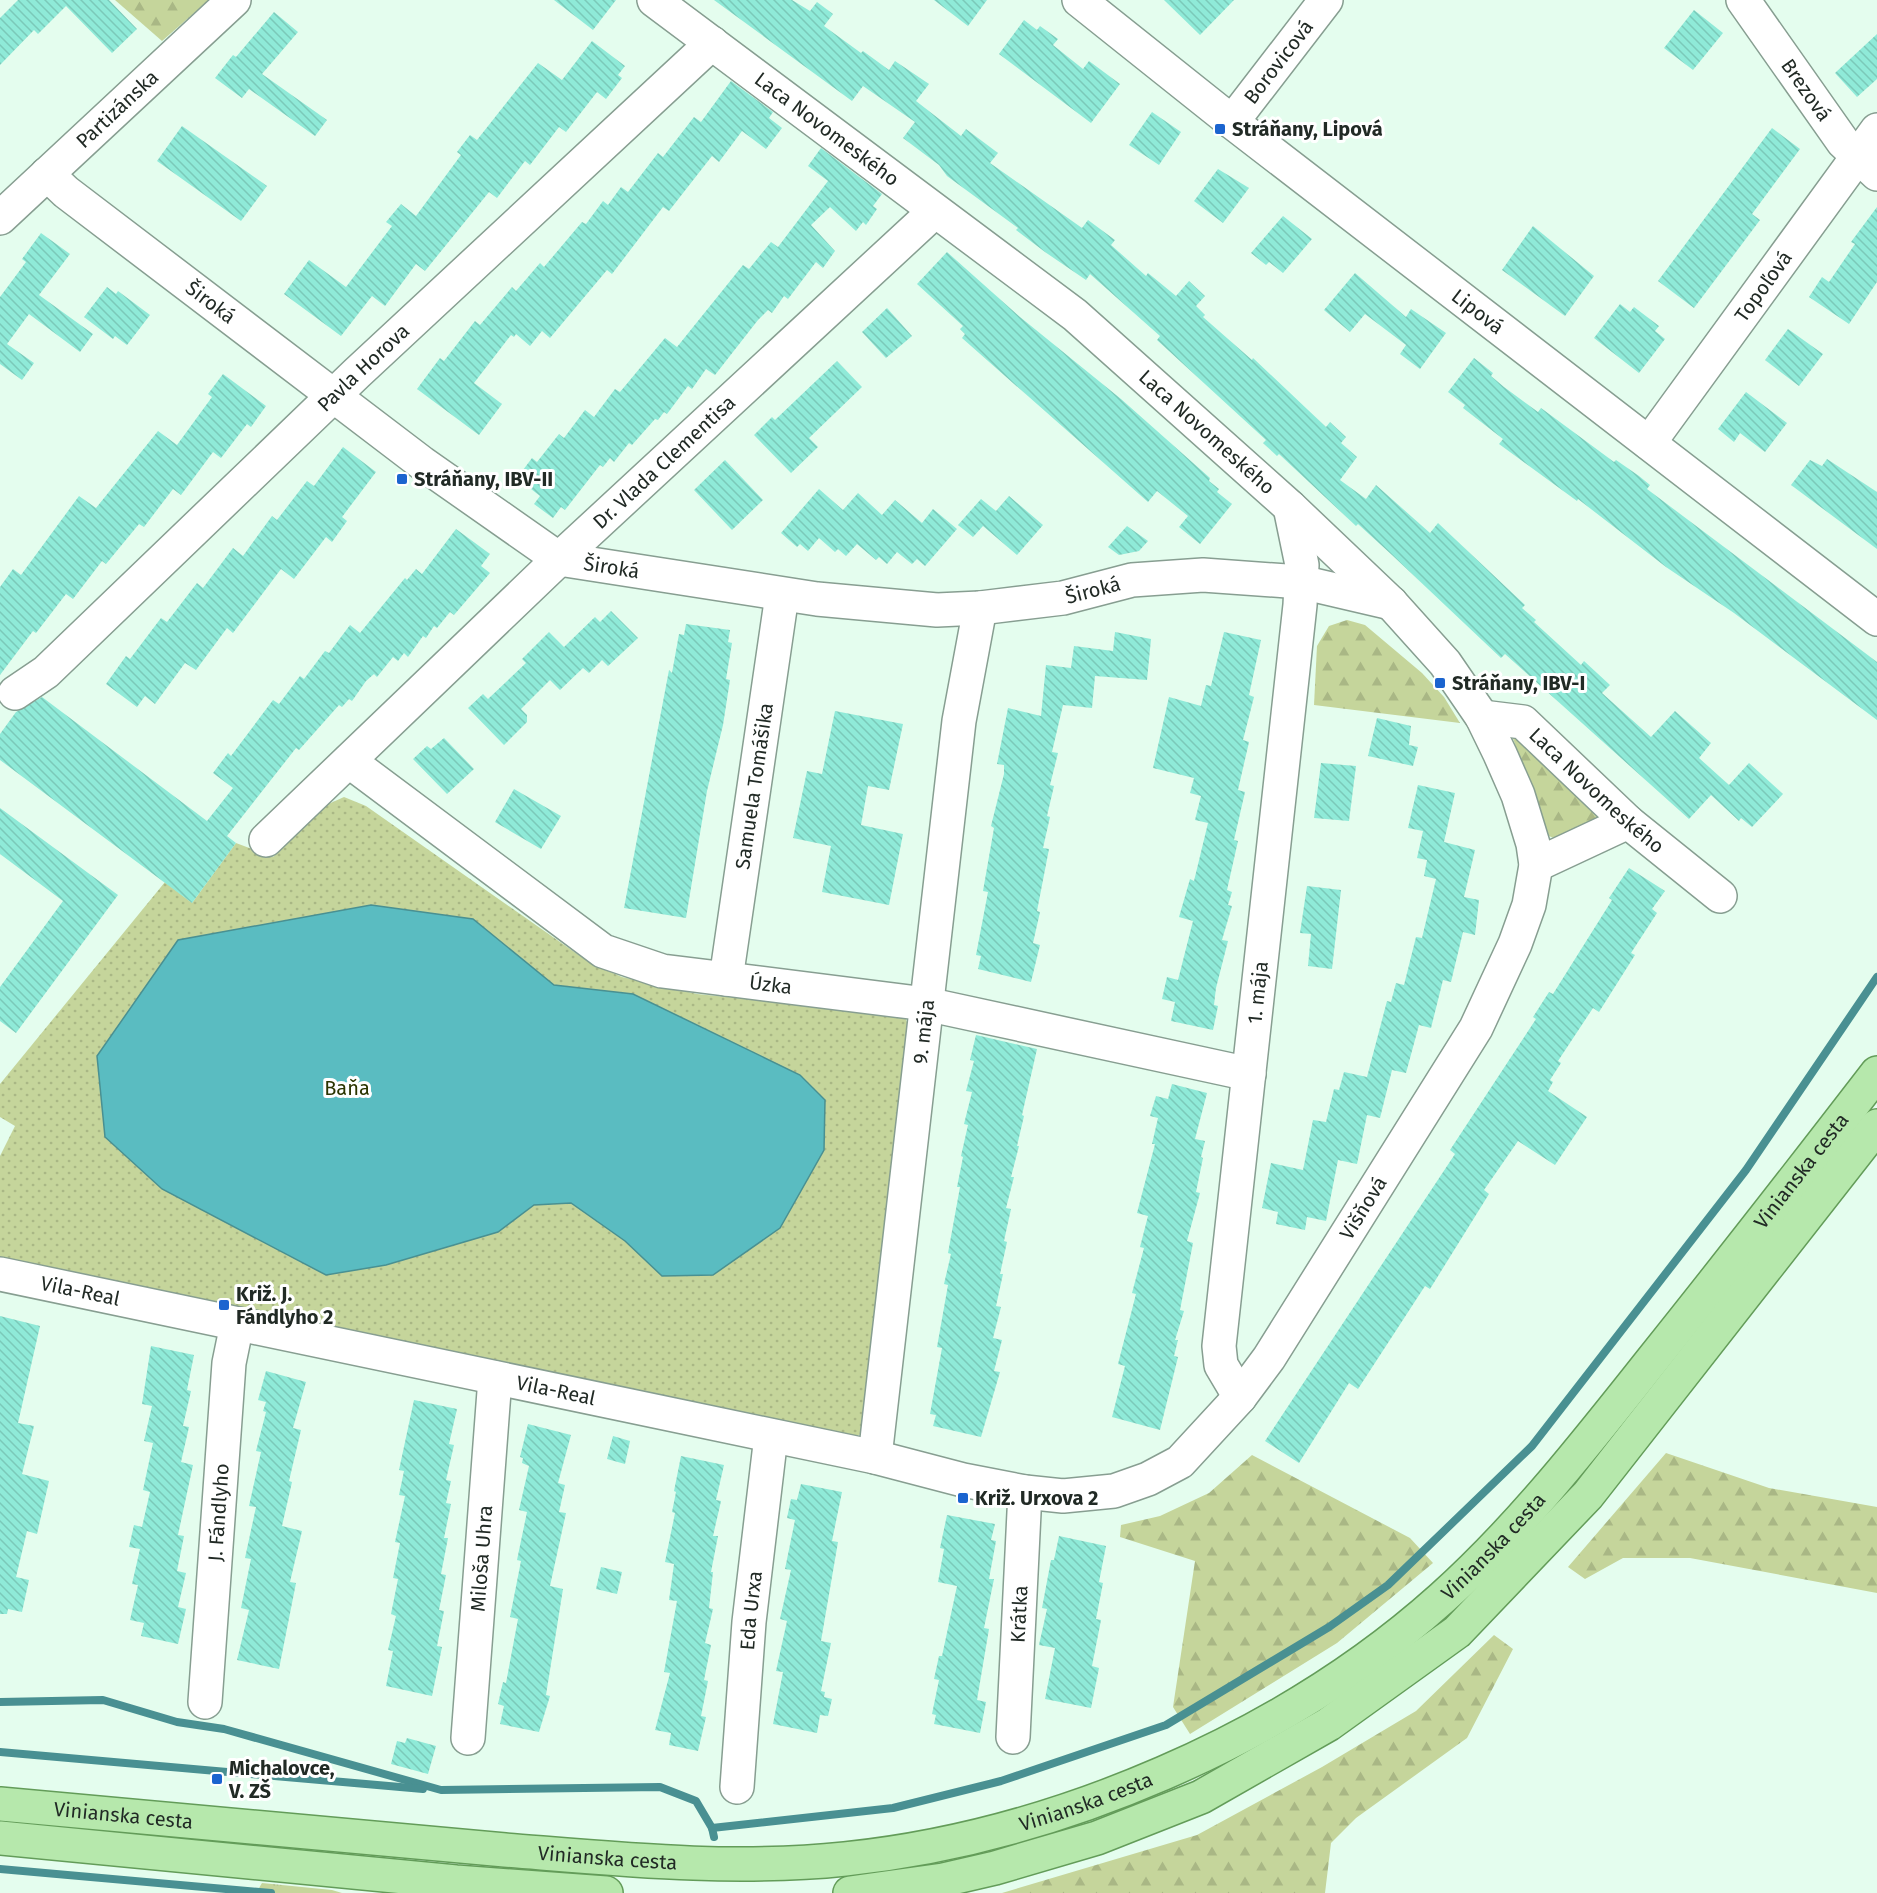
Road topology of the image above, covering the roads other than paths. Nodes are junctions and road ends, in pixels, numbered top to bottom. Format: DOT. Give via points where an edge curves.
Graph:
graph roads {
  1 [pos="234,0"];
  2 [pos="654,0"];
  3 [pos="1079,0"];
  4 [pos="1326,0"];
  5 [pos="1743,0"];
  6 [pos="712,43"];
  7 [pos="1232,122"];
  8 [pos="1870,153"];
  9 [pos="47,174"];
  10 [pos="935,211"];
  11 [pos="0,218"];
  12 [pos="334,396"];
  13 [pos="1649,443"];
  14 [pos="1290,507"];
  15 [pos="559,559"];
  16 [pos="1301,582"];
  17 [pos="782,595"];
  18 [pos="1391,603"];
  19 [pos="980,609"];
  20 [pos="1877,619"];
  21 [pos="15,693"];
  22 [pos="1482,717"];
  23 [pos="349,761"];
  24 [pos="1628,822"];
  25 [pos="266,840"];
  26 [pos="1536,865"];
  27 [pos="1720,896"];
  28 [pos="726,979"];
  29 [pos="926,1004"];
  30 [pos="1877,1073"];
  31 [pos="1249,1074"];
  32 [pos="1877,1126"];
  33 [pos="0,1274"];
  34 [pos="237,1324"];
  35 [pos="495,1378"];
  36 [pos="1240,1397"];
  37 [pos="771,1436"];
  38 [pos="875,1458"];
  39 [pos="1114,1491"];
  40 [pos="1025,1492"];
  41 [pos="206,1702"];
  42 [pos="1013,1737"];
  43 [pos="468,1738"];
  44 [pos="737,1787"];
  45 [pos="0,1804"];
  46 [pos="0,1838"];
  47 [pos="606,1893"];
  48 [pos="850,1893"];
  1 -- 9 [label="street, Partizánska"];
  2 -- 6 [label="street, Laca Novomeského"];
  3 -- 7 [label="street, Lipová"];
  4 -- 7 [label="street, Borovicová"];
  5 -- 8 [label="street, Brezová" via="1843,141"];
  6 -- 10 [label="street, Laca Novomeského"];
  6 -- 12 [label="street, Pavla Horova"];
  7 -- 13 [label="street, Lipová"];
  8 -- 13 [label="street, Topoľová"];
  9 -- 11 [label="street, Partizánska"];
  9 -- 12 [label="street, Široká"];
  10 -- 14 [label="street, Laca Novomeského" via="1075,315"];
  10 -- 15 [label="street, Dr. Vlada Clementisa"];
  12 -- 15 [label="street, Široká"];
  12 -- 21 [label="street, Pavla Horova" via="46,672"];
  13 -- 20 [label="street, Lipová"];
  14 -- 16 [label="street, 1. mája" via="1302,565"];
  14 -- 18 [label="street, Laca Novomeského"];
  15 -- 17 [label="street, Široká"];
  15 -- 23 [label="street, Dr. Vlada Clementisa"];
  16 -- 18 [label="street, Široká"];
  16 -- 19 [label="street, Široká" via="1203,575 1132,579 1063,598"];
  16 -- 31 [label="street, 1. mája"];
  17 -- 19 [label="street, Široká" via="885,607"];
  17 -- 28 [label="street, Samuela Tomášika"];
  18 -- 22 [label="street, Laca Novomeského" via="1444,663"];
  19 -- 29 [label="street, 9. mája" via="959,721"];
  22 -- 24 [label="street, Laca Novomeského" via="1523,722"];
  22 -- 26 [label="street, Višňová" via="1518,795"];
  23 -- 25 [label="street, Dr. Vlada Clementisa"];
  23 -- 28 [label="street, Úzka" via="603,951 663,971"];
  24 -- 26 [label="street"];
  24 -- 27 [label="street, Laca Novomeského"];
  26 -- 36 [label="street, Višňová" via="1529,905 1515,944 1476,1028 1269,1358"];
  28 -- 29 [label="street, Úzka"];
  29 -- 31 [label="street, Úzka"];
  29 -- 38 [label="street, 9. mája"];
  30 -- 45 [label="main road, Vinianska cesta" via="1567,1467 1503,1540 1438,1601 1311,1696 1184,1764 1105,1797 1027,1823 939,1844 848,1859 749,1865 650,1862"];
  31 -- 36 [label="street, 1. mája" via="1219,1346 1221,1365"];
  32 -- 48 [label="main road, Vinianska cesta" via="1588,1495 1457,1632 1329,1724 1202,1797 1097,1838 994,1868 943,1880"];
  33 -- 34 [label="street, Vila-Real"];
  34 -- 35 [label="street, Vila-Real"];
  34 -- 41 [label="street, J. Fándlyho" via="229,1363"];
  35 -- 37 [label="street, Vila-Real"];
  35 -- 43 [label="street, Miloša Uhra"];
  36 -- 39 [label="street, Višňová" via="1180,1462"];
  37 -- 38 [label="street, Vila-Real"];
  37 -- 44 [label="street, Eda Urxa" via="749,1622"];
  38 -- 40 [label="street, Vila-Real"];
  39 -- 40 [label="street, Vila-Real" via="1063,1496"];
  40 -- 42 [label="street, Krátka"];
  46 -- 47 [label="main road, Vinianska cesta"];
}
